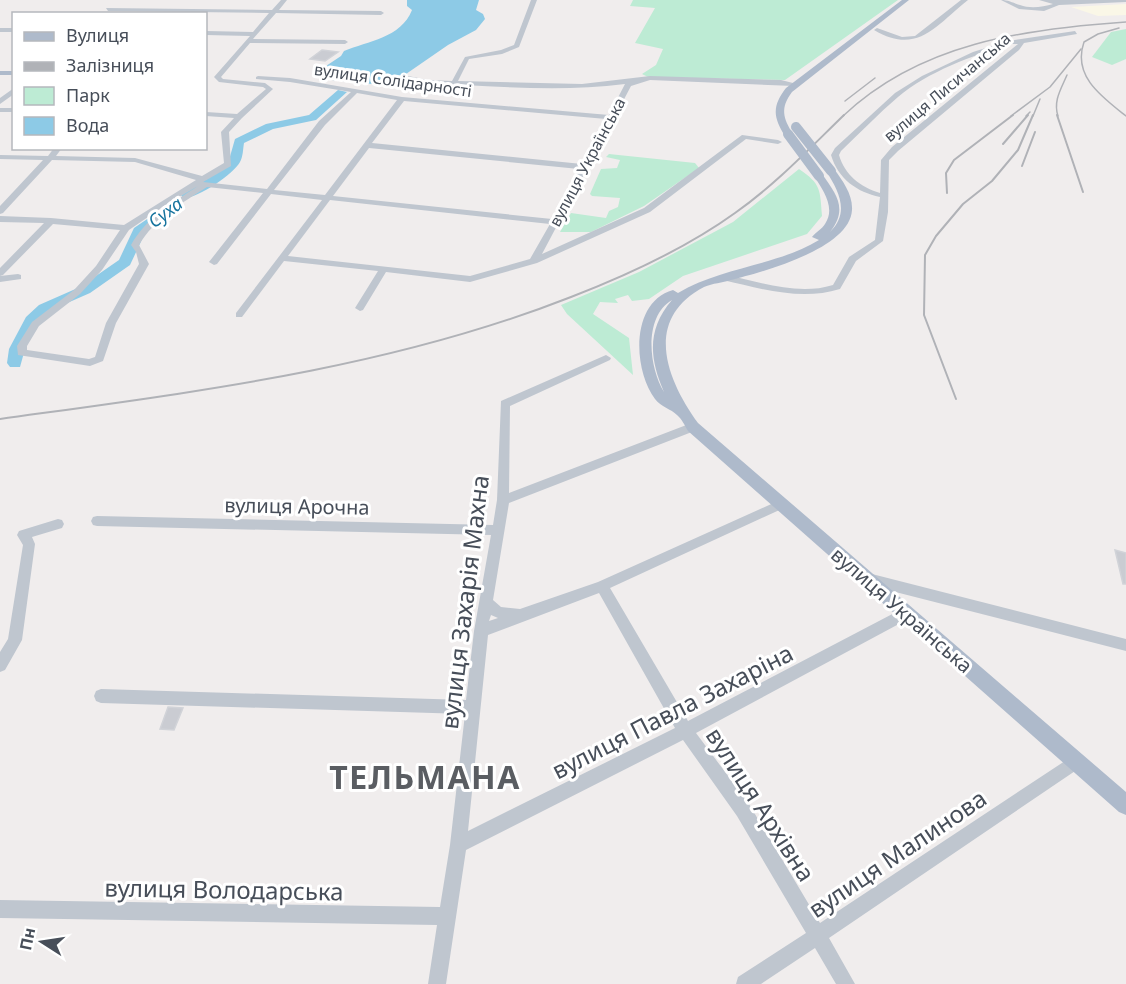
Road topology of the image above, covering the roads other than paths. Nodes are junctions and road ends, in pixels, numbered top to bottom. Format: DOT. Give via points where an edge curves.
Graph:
graph roads {
  1 [pos="123,0"];
  2 [pos="284,0"];
  3 [pos="534,0"];
  4 [pos="906,0"];
  5 [pos="916,0"];
  6 [pos="965,0"];
  7 [pos="1004,0"];
  8 [pos="1036,0"];
  9 [pos="1042,0"];
  10 [pos="1126,0"];
  11 [pos="1060,3"];
  12 [pos="1044,9"];
  13 [pos="109,11"];
  14 [pos="274,12"];
  15 [pos="381,13"];
  16 [pos="877,30"];
  17 [pos="207,33"];
  18 [pos="1075,33"];
  19 [pos="255,34"];
  20 [pos="250,41"];
  21 [pos="345,42"];
  22 [pos="1022,42"];
  23 [pos="207,77"];
  24 [pos="217,77"];
  25 [pos="408,78"];
  26 [pos="636,81"];
  27 [pos="454,83"];
  28 [pos="797,86"];
  29 [pos="356,91"];
  30 [pos="12,92"];
  31 [pos="402,99"];
  32 [pos="0,102"];
  33 [pos="207,114"];
  34 [pos="239,116"];
  35 [pos="611,117"];
  36 [pos="778,142"];
  37 [pos="366,145"];
  38 [pos="57,150"];
  39 [pos="0,157"];
  40 [pos="50,158"];
  41 [pos="586,167"];
  42 [pos="199,183"];
  43 [pos="268,191"];
  44 [pos="885,196"];
  45 [pos="327,197"];
  46 [pos="0,211"];
  47 [pos="0,219"];
  48 [pos="51,221"];
  49 [pos="556,222"];
  50 [pos="126,228"];
  51 [pos="282,258"];
  52 [pos="534,261"];
  53 [pos="214,262"];
  54 [pos="383,270"];
  55 [pos="0,273"];
  56 [pos="18,277"];
  57 [pos="726,278"];
  58 [pos="0,279"];
  59 [pos="360,308"];
  60 [pos="239,315"];
  61 [pos="606,358"];
  62 [pos="681,411"];
  63 [pos="693,427"];
  64 [pos="503,500"];
  65 [pos="782,504"];
  66 [pos="97,521"];
  67 [pos="58,524"];
  68 [pos="497,530"];
  69 [pos="867,578"];
  70 [pos="603,586"];
  71 [pos="486,601"];
  72 [pos="905,614"];
  73 [pos="520,615"];
  74 [pos="481,631"];
  75 [pos="1126,645"];
  76 [pos="0,665"];
  77 [pos="101,696"];
  78 [pos="472,707"];
  79 [pos="685,731"];
  80 [pos="1076,762"];
  81 [pos="1126,805"];
  82 [pos="458,846"];
  83 [pos="0,909"];
  84 [pos="448,916"];
  85 [pos="817,936"];
  86 [pos="437,984"];
  87 [pos="746,984"];
  88 [pos="846,984"];
  1 -- 13 [label="street"];
  2 -- 14 [label="street"];
  3 -- 27 [label="street" via="517,46 467,58"];
  4 -- 28 [label="main road"];
  5 -- 16 [label="main road"];
  6 -- 16 [label="street" via="909,39"];
  7 -- 12 [label="street" via="1021,8"];
  8 -- 12 [label="street"];
  9 -- 11 [label="street"];
  10 -- 11 [label="street"];
  11 -- 12 [label="street"];
  13 -- 14 [label="street"];
  14 -- 15 [label="street"];
  14 -- 19 [label="street"];
  16 -- 28 [label="main road"];
  17 -- 19 [label="street"];
  18 -- 22 [label="street, вулиця Лисичанська"];
  19 -- 20 [label="street"];
  20 -- 21 [label="street"];
  20 -- 24 [label="street"];
  22 -- 44 [label="street, вулиця Лисичанська" via="890,154 885,160"];
  22 -- 44 [label="street" via="975,53 924,77 897,94 838,150 837,162 857,187"];
  23 -- 24 [label="street, вулиця Солідарності"];
  24 -- 29 [label="street, вулиця Солідарності" via="290,80"];
  24 -- 34 [label="street" via="221,81 269,87"];
  25 -- 27 [label="street"];
  26 -- 27 [label="street" via="583,87"];
  26 -- 28 [label="street, вулиця Українська" via="650,78 781,82"];
  26 -- 35 [label="street, вулиця Українська" via="628,85"];
  28 -- 57 [label="main road, вулиця Українська, bridge" via="787,105 790,119 831,171 847,199 847,220 818,246"];
  28 -- 62 [label="main road, вулиця Українська, bridge" via="778,106 781,123 828,188 836,216 825,232 813,240 692,281 659,303 647,329 648,361 660,397"];
  29 -- 31 [label="street, вулиця Солідарності"];
  29 -- 43 [label="street" via="322,123"];
  30 -- 32 [label="street"];
  31 -- 35 [label="street, вулиця Солідарності"];
  31 -- 37 [label="street"];
  33 -- 34 [label="street"];
  34 -- 42 [label="street" via="225,132 228,164"];
  35 -- 41 [label="street, вулиця Українська"];
  36 -- 52 [label="street" via="745,136 647,210"];
  37 -- 41 [label="street"];
  37 -- 45 [label="street"];
  38 -- 40 [label="street"];
  39 -- 40 [label="street"];
  40 -- 42 [label="street" via="135,160"];
  40 -- 46 [label="street"];
  41 -- 49 [label="street, вулиця Українська"];
  42 -- 43 [label="street"];
  42 -- 50 [label="street"];
  42 -- 50 [label="street" via="146,227 138,239 135,245 144,264 111,323 99,359 90,363 22,353 22,346 40,318 74,296"];
  43 -- 45 [label="street"];
  43 -- 53 [label="street"];
  44 -- 57 [label="street, вулиця Лисичанська" via="879,241 849,260 837,287 810,294"];
  45 -- 49 [label="street"];
  45 -- 51 [label="street"];
  47 -- 48 [label="street"];
  48 -- 50 [label="street"];
  48 -- 55 [label="street"];
  49 -- 52 [label="street, вулиця Українська"];
  51 -- 54 [label="street"];
  51 -- 60 [label="street"];
  52 -- 54 [label="street" via="470,279"];
  54 -- 59 [label="street"];
  56 -- 58 [label="street"];
  57 -- 62 [label="main road, вулиця Українська" via="700,285 668,308 658,332 660,368"];
  61 -- 64 [label="street, вулиця Захарія Махна" via="505,404"];
  62 -- 63 [label="main road, вулиця Українська"];
  63 -- 64 [label="street"];
  63 -- 65 [label="main road, вулиця Українська"];
  64 -- 68 [label="street, вулиця Захарія Махна"];
  65 -- 69 [label="main road, вулиця Українська"];
  65 -- 70 [label="street"];
  66 -- 68 [label="street, вулиця Арочна"];
  67 -- 76 [label="street" via="23,535 29,544 15,640"];
  68 -- 71 [label="street, вулиця Захарія Махна"];
  69 -- 72 [label="main road, вулиця Українська"];
  69 -- 75 [label="street"];
  70 -- 73 [label="street"];
  70 -- 79 [label="street, вулиця Архівна"];
  71 -- 73 [label="street" via="498,612"];
  71 -- 74 [label="street, вулиця Захарія Махна"];
  72 -- 79 [label="street, вулиця Павла Захаріна"];
  72 -- 80 [label="main road, вулиця Українська"];
  73 -- 74 [label="street"];
  74 -- 78 [label="street, вулиця Захарія Махна"];
  77 -- 78 [label="street"];
  78 -- 82 [label="street, вулиця Захарія Махна"];
  79 -- 82 [label="street, вулиця Павла Захаріна"];
  79 -- 85 [label="street, вулиця Архівна" via="742,810"];
  80 -- 81 [label="main road, вулиця Українська"];
  80 -- 85 [label="street, вулиця Малинова"];
  82 -- 84 [label="street, вулиця Захарія Махна"];
  83 -- 84 [label="street, вулиця Володарська"];
  84 -- 86 [label="street, вулиця Захарія Махна"];
  85 -- 87 [label="street, вулиця Малинова"];
  85 -- 88 [label="street, вулиця Архівна"];
}
